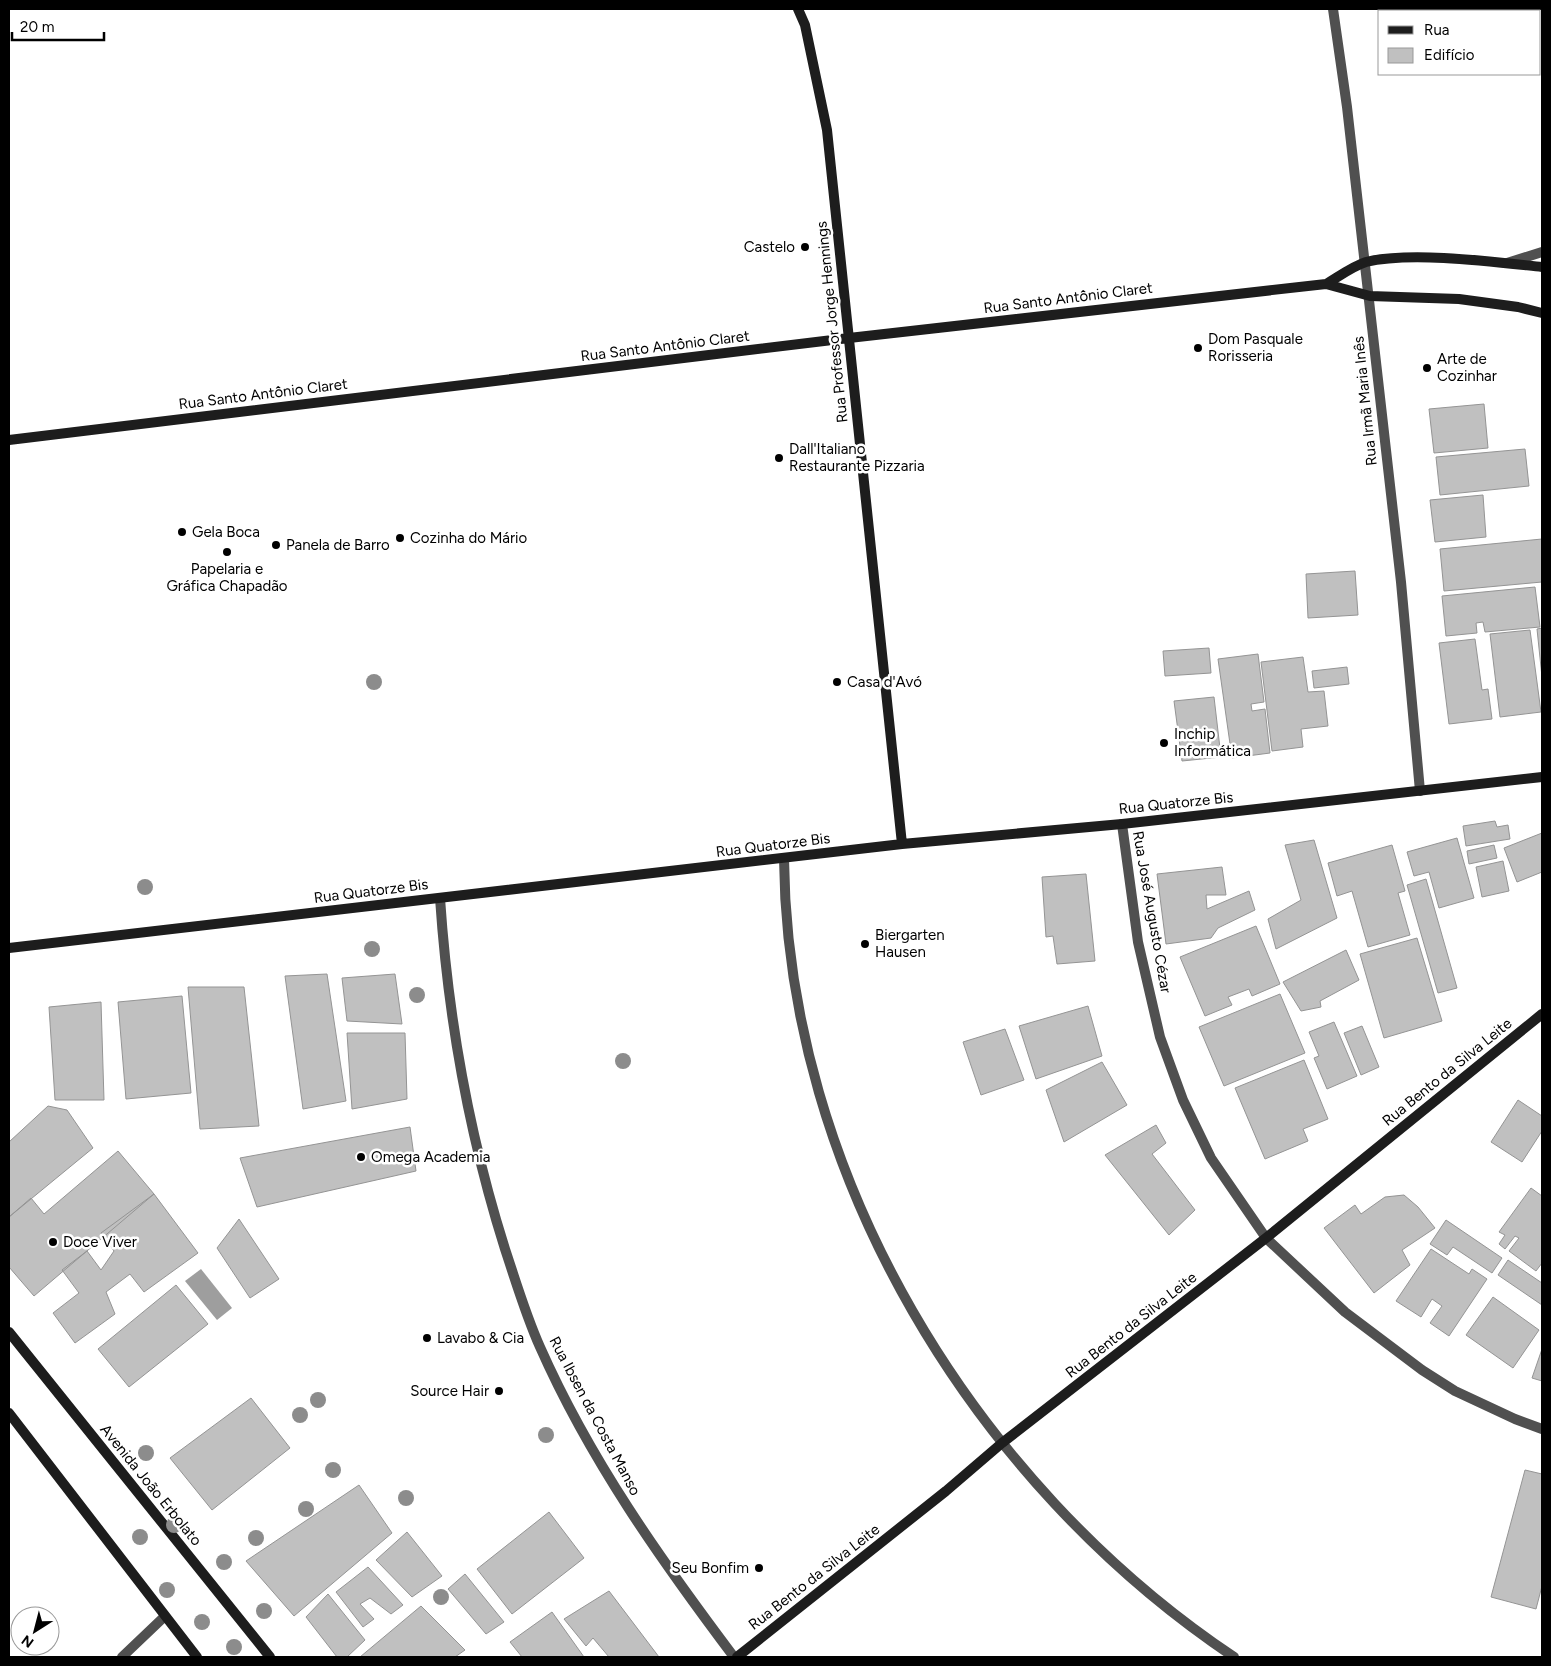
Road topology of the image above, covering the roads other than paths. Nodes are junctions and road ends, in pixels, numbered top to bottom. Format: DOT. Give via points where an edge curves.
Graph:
graph roads {
  1 [pos="798,9"];
  2 [pos="1334,9"];
  3 [pos="1542,252"];
  4 [pos="1366,262"];
  5 [pos="1504,264"];
  6 [pos="1542,267"];
  7 [pos="1326,284"];
  8 [pos="1370,296"];
  9 [pos="1542,313"];
  10 [pos="849,338"];
  11 [pos="9,440"];
  12 [pos="1542,777"];
  13 [pos="1420,791"];
  14 [pos="1122,824"];
  15 [pos="902,844"];
  16 [pos="784,859"];
  17 [pos="440,898"];
  18 [pos="9,948"];
  19 [pos="1542,1014"];
  20 [pos="1266,1238"];
  21 [pos="9,1332"];
  22 [pos="9,1413"];
  23 [pos="1542,1429"];
  24 [pos="1002,1443"];
  25 [pos="164,1617"];
  26 [pos="122,1657"];
  27 [pos="198,1657"];
  28 [pos="270,1657"];
  29 [pos="735,1657"];
  30 [pos="1234,1657"];
  1 -- 10 [label="street, Rua Professor Jorge Hennings" via="805,25 826,130"];
  2 -- 4 [label="street, Rua Irmã Maria Inês"];
  3 -- 5 [label="street"];
  4 -- 5 [label="street, Rua Santo Antônio Claret" via="1406,258"];
  4 -- 7 [label="street, Rua Santo Antônio Claret"];
  4 -- 8 [label="street, Rua Irmã Maria Inês"];
  5 -- 6 [label="street, Rua Santo Antônio Claret"];
  7 -- 8 [label="street, Rua Santo Antônio Claret"];
  7 -- 10 [label="street, Rua Santo Antônio Claret"];
  8 -- 9 [label="street, Rua Santo Antônio Claret" via="1459,299"];
  8 -- 13 [label="street, Rua Irmã Maria Inês"];
  10 -- 11 [label="street, Rua Santo Antônio Claret"];
  10 -- 15 [label="street, Rua Professor Jorge Hennings"];
  12 -- 13 [label="street, Rua Quatorze Bis"];
  13 -- 14 [label="street, Rua Quatorze Bis"];
  14 -- 15 [label="street, Rua Quatorze Bis"];
  14 -- 20 [label="street, Rua José Augusto Cézar" via="1138,942 1160,1038 1183,1100 1211,1158"];
  15 -- 16 [label="street, Rua Quatorze Bis"];
  16 -- 17 [label="street, Rua Quatorze Bis"];
  16 -- 24 [label="street" via="784,912 800,1015 828,1118 863,1218 926,1334"];
  17 -- 18 [label="street, Rua Quatorze Bis"];
  17 -- 29 [label="street, Rua Ibsen da Costa Manso" via="454,1033 472,1128 493,1211 539,1346 616,1490 669,1570"];
  19 -- 20 [label="street, Rua Bento da Silva Leite"];
  20 -- 23 [label="street, Rua José Augusto Cézar" via="1345,1312 1422,1370 1455,1391 1515,1420"];
  20 -- 24 [label="street, Rua Bento da Silva Leite"];
  21 -- 28 [label="street, Avenida João Erbolato"];
  22 -- 25 [label="street"];
  24 -- 29 [label="street, Rua Bento da Silva Leite" via="939,1497"];
  24 -- 30 [label="street" via="1059,1509 1118,1566 1205,1638"];
  25 -- 26 [label="street"];
  25 -- 27 [label="street"];
}
